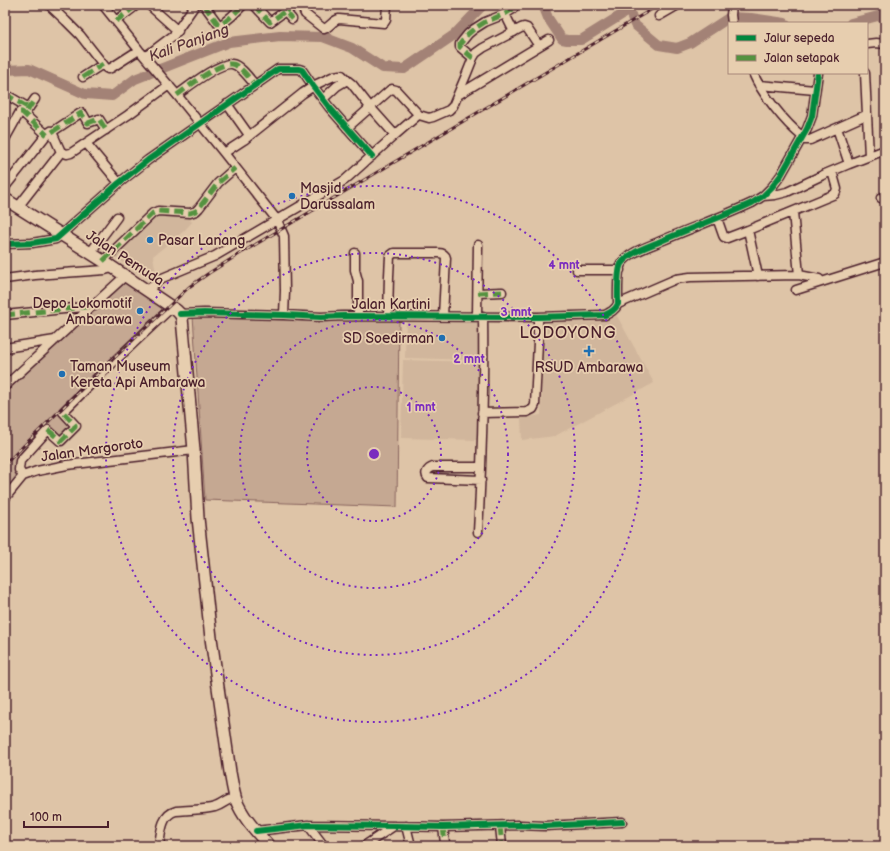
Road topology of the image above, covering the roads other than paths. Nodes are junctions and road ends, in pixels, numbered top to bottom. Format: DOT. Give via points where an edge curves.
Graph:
graph roads {
  1 [pos="49,5"];
  2 [pos="103,5"];
  3 [pos="137,5"];
  4 [pos="149,5"];
  5 [pos="195,5"];
  6 [pos="204,5"];
  7 [pos="243,5"];
  8 [pos="254,5"];
  9 [pos="293,5"];
  10 [pos="302,5"];
  11 [pos="387,5"];
  12 [pos="678,5"];
  13 [pos="732,5"];
  14 [pos="513,9"];
  15 [pos="286,12"];
  16 [pos="505,14"];
  17 [pos="659,16"];
  18 [pos="292,19"];
  19 [pos="732,19"];
  20 [pos="116,21"];
  21 [pos="178,31"];
  22 [pos="514,32"];
  23 [pos="549,40"];
  24 [pos="868,44"];
  25 [pos="885,44"];
  26 [pos="539,46"];
  27 [pos="139,50"];
  28 [pos="473,58"];
  29 [pos="148,60"];
  30 [pos="103,64"];
  31 [pos="754,74"];
  32 [pos="818,74"];
  33 [pos="865,74"];
  34 [pos="83,77"];
  35 [pos="346,80"];
  36 [pos="167,83"];
  37 [pos="255,85"];
  38 [pos="759,85"];
  39 [pos="313,86"];
  40 [pos="815,90"];
  41 [pos="5,94"];
  42 [pos="177,95"];
  43 [pos="458,95"];
  44 [pos="35,99"];
  45 [pos="323,99"];
  46 [pos="227,104"];
  47 [pos="370,107"];
  48 [pos="27,111"];
  49 [pos="419,115"];
  50 [pos="866,115"];
  51 [pos="200,124"];
  52 [pos="347,128"];
  53 [pos="837,128"];
  54 [pos="106,130"];
  55 [pos="50,133"];
  56 [pos="395,135"];
  57 [pos="249,136"];
  58 [pos="5,139"];
  59 [pos="802,139"];
  60 [pos="86,143"];
  61 [pos="885,150"];
  62 [pos="61,152"];
  63 [pos="224,153"];
  64 [pos="372,156"];
  65 [pos="869,156"];
  66 [pos="849,164"];
  67 [pos="236,168"];
  68 [pos="832,171"];
  69 [pos="120,183"];
  70 [pos="5,187"];
  71 [pos="763,196"];
  72 [pos="5,199"];
  73 [pos="18,207"];
  74 [pos="793,212"];
  75 [pos="117,217"];
  76 [pos="716,218"];
  77 [pos="277,220"];
  78 [pos="748,230"];
  79 [pos="62,235"];
  80 [pos="5,244"];
  81 [pos="478,245"];
  82 [pos="90,253"];
  83 [pos="355,253"];
  84 [pos="885,262"];
  85 [pos="108,265"];
  86 [pos="577,270"];
  87 [pos="620,270"];
  88 [pos="799,275"];
  89 [pos="125,276"];
  90 [pos="758,276"];
  91 [pos="5,279"];
  92 [pos="819,279"];
  93 [pos="796,290"];
  94 [pos="147,291"];
  95 [pos="502,292"];
  96 [pos="478,293"];
  97 [pos="618,304"];
  98 [pos="94,306"];
  99 [pos="173,308"];
  100 [pos="284,314"];
  101 [pos="5,315"];
  102 [pos="358,316"];
  103 [pos="388,316"];
  104 [pos="443,316"];
  105 [pos="480,316"];
  106 [pos="538,317"];
  107 [pos="55,340"];
  108 [pos="5,348"];
  109 [pos="5,386"];
  110 [pos="482,413"];
  111 [pos="194,450"];
  112 [pos="482,467"];
  113 [pos="23,476"];
  114 [pos="481,480"];
  115 [pos="5,498"];
  116 [pos="478,532"];
  117 [pos="235,798"];
  118 [pos="622,822"];
  119 [pos="308,825"];
  120 [pos="395,826"];
  121 [pos="406,826"];
  122 [pos="500,826"];
  123 [pos="443,828"];
  124 [pos="256,831"];
  125 [pos="159,846"];
  126 [pos="269,846"];
  127 [pos="324,846"];
  128 [pos="364,846"];
  129 [pos="411,846"];
  130 [pos="446,846"];
  131 [pos="502,846"];
  1 -- 30 [label="street" via="80,35"];
  2 -- 20 [label="street"];
  3 -- 20 [label="street"];
  4 -- 21 [label="street"];
  5 -- 21 [label="street"];
  6 -- 7 [label="street" via="221,25"];
  8 -- 15 [label="street" via="270,22"];
  9 -- 15 [label="street"];
  10 -- 11 [label="street" via="305,14 324,29 339,19 384,23"];
  12 -- 17 [label="street"];
  13 -- 19 [label="street"];
  14 -- 16 [label="street"];
  15 -- 18 [label="street"];
  16 -- 22 [label="street"];
  16 -- 28 [label="street" via="479,26 460,44 460,47"];
  20 -- 27 [label="street"];
  21 -- 29 [label="street"];
  22 -- 26 [label="street" via="527,28"];
  22 -- 28 [label="street" via="483,48"];
  23 -- 26 [label="street"];
  24 -- 25 [label="street"];
  26 -- 43 [label="street"];
  27 -- 29 [label="street"];
  27 -- 30 [label="street" via="111,68 108,69"];
  28 -- 43 [label="street"];
  29 -- 36 [label="street"];
  30 -- 34 [label="street"];
  31 -- 38 [label="street"];
  32 -- 40 [label="street"];
  33 -- 50 [label="street"];
  35 -- 39 [label="street" via="342,75 334,76"];
  35 -- 45 [label="street"];
  35 -- 47 [label="street"];
  36 -- 42 [label="street"];
  36 -- 54 [label="street"];
  37 -- 39 [label="street" via="278,69 299,68 305,72"];
  37 -- 42 [label="street" via="246,73 235,65 227,64"];
  37 -- 46 [label="street"];
  38 -- 40 [label="street"];
  38 -- 59 [label="street"];
  39 -- 45 [label="street"];
  39 -- 57 [label="street"];
  40 -- 59 [label="street" via="812,116"];
  41 -- 48 [label="street"];
  42 -- 51 [label="street"];
  43 -- 49 [label="street" via="449,110 429,118"];
  44 -- 48 [label="street"];
  45 -- 52 [label="street"];
  46 -- 51 [label="street"];
  46 -- 57 [label="street"];
  47 -- 49 [label="street" via="394,89"];
  47 -- 52 [label="street"];
  47 -- 56 [label="street"];
  48 -- 55 [label="street"];
  48 -- 58 [label="street" via="20,112"];
  49 -- 56 [label="street"];
  50 -- 53 [label="street"];
  50 -- 65 [label="street"];
  51 -- 63 [label="street"];
  51 -- 69 [label="street"];
  52 -- 64 [label="street"];
  53 -- 59 [label="street" via="810,140"];
  53 -- 66 [label="street"];
  54 -- 55 [label="street" via="99,119 88,123 81,113"];
  54 -- 60 [label="street"];
  55 -- 62 [label="street"];
  55 -- 70 [label="street"];
  56 -- 64 [label="street"];
  57 -- 63 [label="street"];
  59 -- 71 [label="street" via="781,175"];
  60 -- 62 [label="street" via="71,153"];
  60 -- 69 [label="street"];
  61 -- 65 [label="street"];
  62 -- 73 [label="street"];
  63 -- 67 [label="street"];
  64 -- 77 [label="street" via="345,180"];
  65 -- 66 [label="street"];
  66 -- 68 [label="street"];
  67 -- 77 [label="street"];
  67 -- 85 [label="street" via="218,183 196,211 156,212"];
  68 -- 71 [label="street" via="787,192"];
  68 -- 74 [label="street" via="838,190"];
  69 -- 79 [label="street"];
  71 -- 76 [label="street"];
  72 -- 73 [label="main road, Jalan Pemuda"];
  73 -- 79 [label="main road, Jalan Pemuda"];
  74 -- 78 [label="street"];
  74 -- 88 [label="street"];
  75 -- 82 [label="street"];
  76 -- 78 [label="street" via="724,237"];
  76 -- 87 [label="street" via="635,252 626,258"];
  77 -- 94 [label="street" via="215,256 160,279"];
  77 -- 100 [label="street" via="284,236"];
  78 -- 90 [label="street"];
  79 -- 80 [label="street" via="52,240"];
  79 -- 82 [label="main road, Jalan Pemuda"];
  81 -- 96 [label="street"];
  82 -- 85 [label="main road, Jalan Pemuda"];
  83 -- 102 [label="street"];
  84 -- 93 [label="street"];
  85 -- 89 [label="main road, Jalan Pemuda"];
  85 -- 91 [label="street" via="105,270"];
  86 -- 87 [label="street"];
  87 -- 97 [label="street"];
  88 -- 90 [label="street"];
  88 -- 92 [label="street"];
  89 -- 94 [label="main road, Jalan Pemuda"];
  89 -- 98 [label="street"];
  90 -- 97 [label="street" via="676,279"];
  94 -- 99 [label="main road, Jalan Pemuda"];
  95 -- 96 [label="street"];
  96 -- 105 [label="street"];
  97 -- 106 [label="street, Jalan Kartini" via="611,313 601,316"];
  98 -- 101 [label="street"];
  98 -- 107 [label="street"];
  99 -- 100 [label="street, Jalan Kartini" via="204,313"];
  99 -- 111 [label="main road" via="184,324"];
  99 -- 113 [label="street" via="63,412 76,426 60,441 48,430 20,461 20,472"];
  100 -- 102 [label="street, Jalan Kartini"];
  102 -- 103 [label="street, Jalan Kartini"];
  103 -- 104 [label="street, Jalan Kartini"];
  103 -- 104 [label="street" via="390,256 394,253 430,252 442,253 446,258"];
  104 -- 105 [label="street, Jalan Kartini"];
  105 -- 106 [label="street, Jalan Kartini"];
  105 -- 110 [label="street" via="484,350"];
  106 -- 110 [label="street" via="533,409 527,412"];
  107 -- 108 [label="street"];
  107 -- 109 [label="street"];
  110 -- 112 [label="street"];
  111 -- 113 [label="street, Jalan Margoroto" via="67,465"];
  111 -- 117 [label="main road" via="198,518 211,638"];
  112 -- 114 [label="street"];
  112 -- 114 [label="street" via="433,467 426,473 428,478"];
  113 -- 115 [label="street"];
  114 -- 116 [label="street"];
  117 -- 124 [label="main road"];
  117 -- 125 [label="street" via="214,808 171,812 163,823"];
  118 -- 122 [label="street"];
  119 -- 120 [label="street"];
  119 -- 124 [label="street"];
  119 -- 127 [label="street"];
  120 -- 121 [label="street"];
  120 -- 128 [label="street"];
  121 -- 123 [label="street"];
  121 -- 129 [label="street"];
  122 -- 123 [label="street"];
  122 -- 131 [label="street"];
  123 -- 130 [label="street"];
  124 -- 126 [label="main road"];
}
